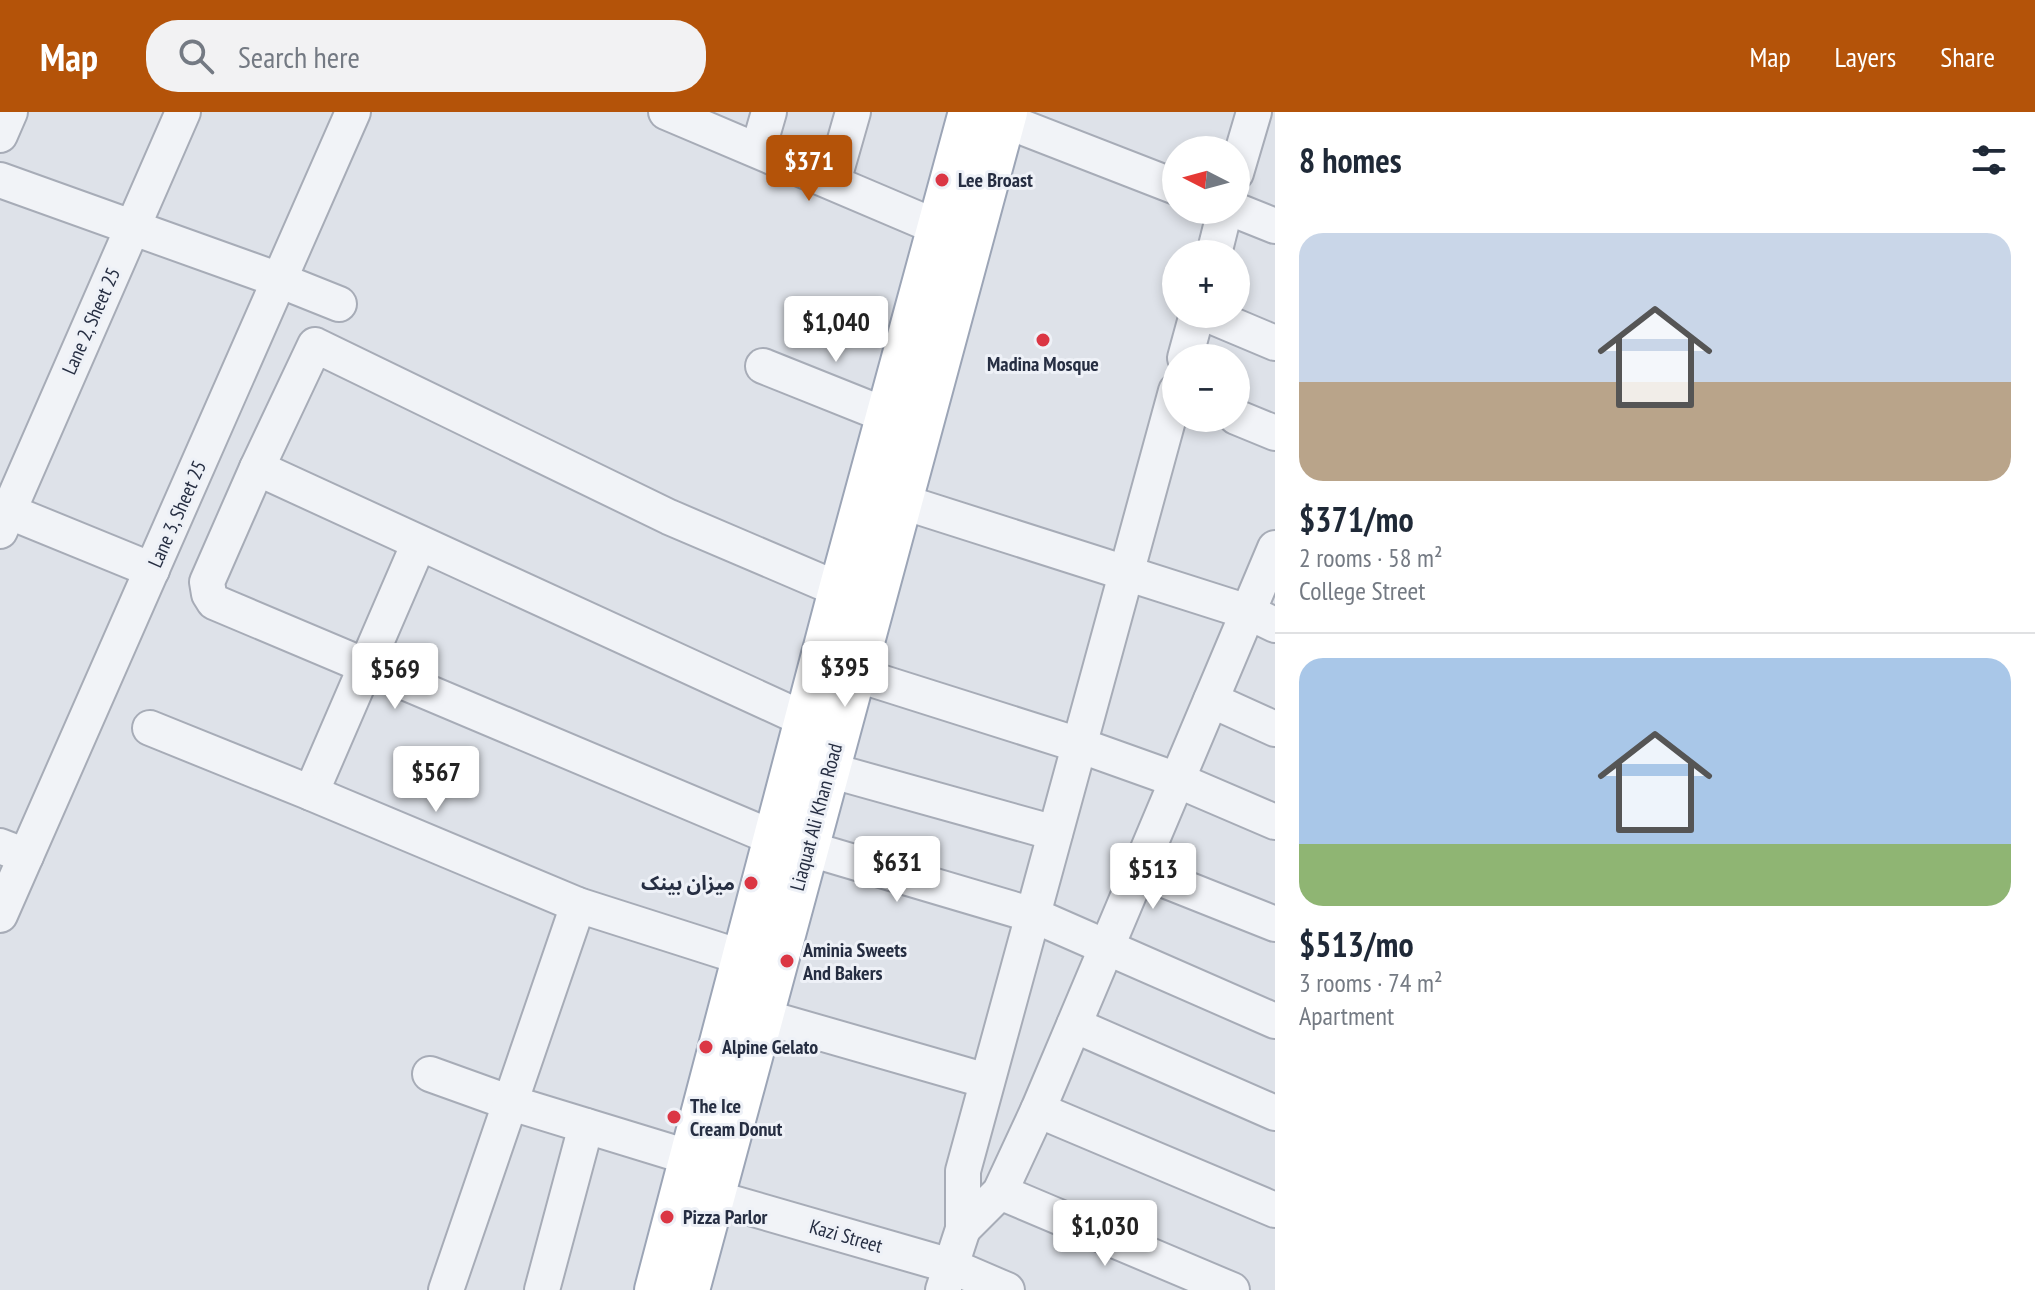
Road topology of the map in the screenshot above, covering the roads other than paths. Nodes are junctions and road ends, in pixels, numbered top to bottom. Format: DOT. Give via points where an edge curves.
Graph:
graph roads {
  1 [pos="10,112"];
  2 [pos="183,112"];
  3 [pos="353,112"];
  4 [pos="769,112"];
  5 [pos="853,112"];
  6 [pos="1254,112"];
  7 [pos="672,113"];
  8 [pos="991,114"];
  9 [pos="0,135"];
  10 [pos="1247,136"];
  11 [pos="758,150"];
  12 [pos="0,180"];
  13 [pos="1162,181"];
  14 [pos="833,182"];
  15 [pos="1250,216"];
  16 [pos="1275,226"];
  17 [pos="132,227"];
  18 [pos="955,232"];
  19 [pos="279,280"];
  20 [pos="339,304"];
  21 [pos="1239,328"];
  22 [pos="1275,343"];
  23 [pos="763,366"];
  24 [pos="888,416"];
  25 [pos="1250,423"];
  26 [pos="1165,432"];
  27 [pos="1275,433"];
  28 [pos="257,468"];
  29 [pos="900,501"];
  30 [pos="3,516"];
  31 [pos="419,543"];
  32 [pos="1275,548"];
  33 [pos="152,570"];
  34 [pos="1126,573"];
  35 [pos="840,590"];
  36 [pos="1261,619"];
  37 [pos="366,668"];
  38 [pos="855,674"];
  39 [pos="1211,700"];
  40 [pos="808,721"];
  41 [pos="150,728"];
  42 [pos="1275,729"];
  43 [pos="1079,745"];
  44 [pos="829,770"];
  45 [pos="1177,780"];
  46 [pos="311,793"];
  47 [pos="1275,822"];
  48 [pos="1055,833"];
  49 [pos="792,843"];
  50 [pos="13,851"];
  51 [pos="1139,870"];
  52 [pos="578,905"];
  53 [pos="0,915"];
  54 [pos="1033,915"];
  55 [pos="1275,924"];
  56 [pos="1107,946"];
  57 [pos="744,958"];
  58 [pos="761,1016"];
  59 [pos="1275,1021"];
  60 [pos="1074,1025"];
  61 [pos="430,1074"];
  62 [pos="987,1081"];
  63 [pos="508,1102"];
  64 [pos="1038,1110"];
  65 [pos="1275,1113"];
  66 [pos="586,1126"];
  67 [pos="696,1181"];
  68 [pos="1000,1192"];
  69 [pos="1275,1210"];
  70 [pos="963,1229"];
  71 [pos="947,1278"];
  72 [pos="446,1290"];
  73 [pos="542,1290"];
  74 [pos="656,1290"];
  75 [pos="688,1290"];
  76 [pos="1007,1290"];
  77 [pos="1232,1290"];
  1 -- 9 [label="street"];
  2 -- 17 [label="street, Lane 2, Sheet 25"];
  3 -- 19 [label="street, Lane 3, Sheet 25"];
  4 -- 11 [label="street"];
  5 -- 14 [label="street"];
  6 -- 10 [label="street"];
  7 -- 11 [label="street"];
  8 -- 13 [label="street"];
  8 -- 18 [label="main road, Liaquat Ali Khan Road"];
  11 -- 14 [label="street"];
  12 -- 17 [label="street"];
  14 -- 18 [label="street"];
  15 -- 16 [label="street"];
  17 -- 19 [label="street"];
  17 -- 30 [label="street, Lane 2, Sheet 25"];
  18 -- 24 [label="main road, Liaquat Ali Khan Road"];
  18 -- 29 [label="main road, Liaquat Ali Khan Road"];
  19 -- 20 [label="street"];
  19 -- 33 [label="street, Lane 3, Sheet 25"];
  21 -- 22 [label="street"];
  23 -- 24 [label="street"];
  24 -- 35 [label="main road, Liaquat Ali Khan Road"];
  25 -- 27 [label="street"];
  26 -- 34 [label="street"];
  28 -- 31 [label="street"];
  28 -- 35 [label="street" via="315,345 669,517"];
  28 -- 37 [label="street" via="207,582 209,594 214,602"];
  29 -- 34 [label="street"];
  29 -- 38 [label="main road, Liaquat Ali Khan Road"];
  30 -- 33 [label="street"];
  31 -- 37 [label="street"];
  31 -- 40 [label="street"];
  32 -- 36 [label="street"];
  33 -- 50 [label="street, Lane 3, Sheet 25"];
  34 -- 36 [label="street"];
  34 -- 43 [label="street"];
  35 -- 40 [label="main road, Liaquat Ali Khan Road"];
  36 -- 39 [label="street"];
  37 -- 46 [label="street"];
  37 -- 49 [label="street"];
  38 -- 43 [label="street"];
  38 -- 44 [label="main road, Liaquat Ali Khan Road"];
  39 -- 42 [label="street"];
  39 -- 45 [label="street"];
  40 -- 49 [label="main road, Liaquat Ali Khan Road"];
  41 -- 46 [label="street"];
  43 -- 45 [label="street"];
  43 -- 48 [label="street"];
  44 -- 48 [label="street"];
  44 -- 49 [label="main road, Liaquat Ali Khan Road"];
  45 -- 47 [label="street"];
  45 -- 51 [label="street"];
  46 -- 52 [label="street"];
  48 -- 54 [label="street"];
  49 -- 54 [label="street"];
  49 -- 57 [label="main road, Liaquat Ali Khan Road"];
  49 -- 58 [label="main road, Liaquat Ali Khan Road"];
  50 -- 53 [label="street, Lane 3, Sheet 25"];
  51 -- 55 [label="street"];
  51 -- 56 [label="street"];
  52 -- 57 [label="street"];
  52 -- 63 [label="street"];
  54 -- 56 [label="street"];
  54 -- 62 [label="street"];
  56 -- 59 [label="street"];
  56 -- 60 [label="street"];
  57 -- 67 [label="main road, Liaquat Ali Khan Road"];
  58 -- 62 [label="street"];
  58 -- 67 [label="main road, Liaquat Ali Khan Road"];
  60 -- 64 [label="street"];
  60 -- 65 [label="street"];
  61 -- 63 [label="street, Kazi Street"];
  62 -- 70 [label="street" via="963,1171"];
  63 -- 66 [label="street, Kazi Street"];
  63 -- 72 [label="street"];
  64 -- 68 [label="street"];
  64 -- 69 [label="street"];
  66 -- 67 [label="street, Kazi Street"];
  66 -- 73 [label="street"];
  67 -- 71 [label="street, Kazi Street"];
  67 -- 74 [label="main road, Liaquat Ali Khan Road"];
  67 -- 75 [label="main road, Liaquat Ali Khan Road"];
  68 -- 70 [label="street"];
  68 -- 77 [label="street"];
  70 -- 71 [label="street"];
  71 -- 76 [label="street, Kazi Street"];
}
